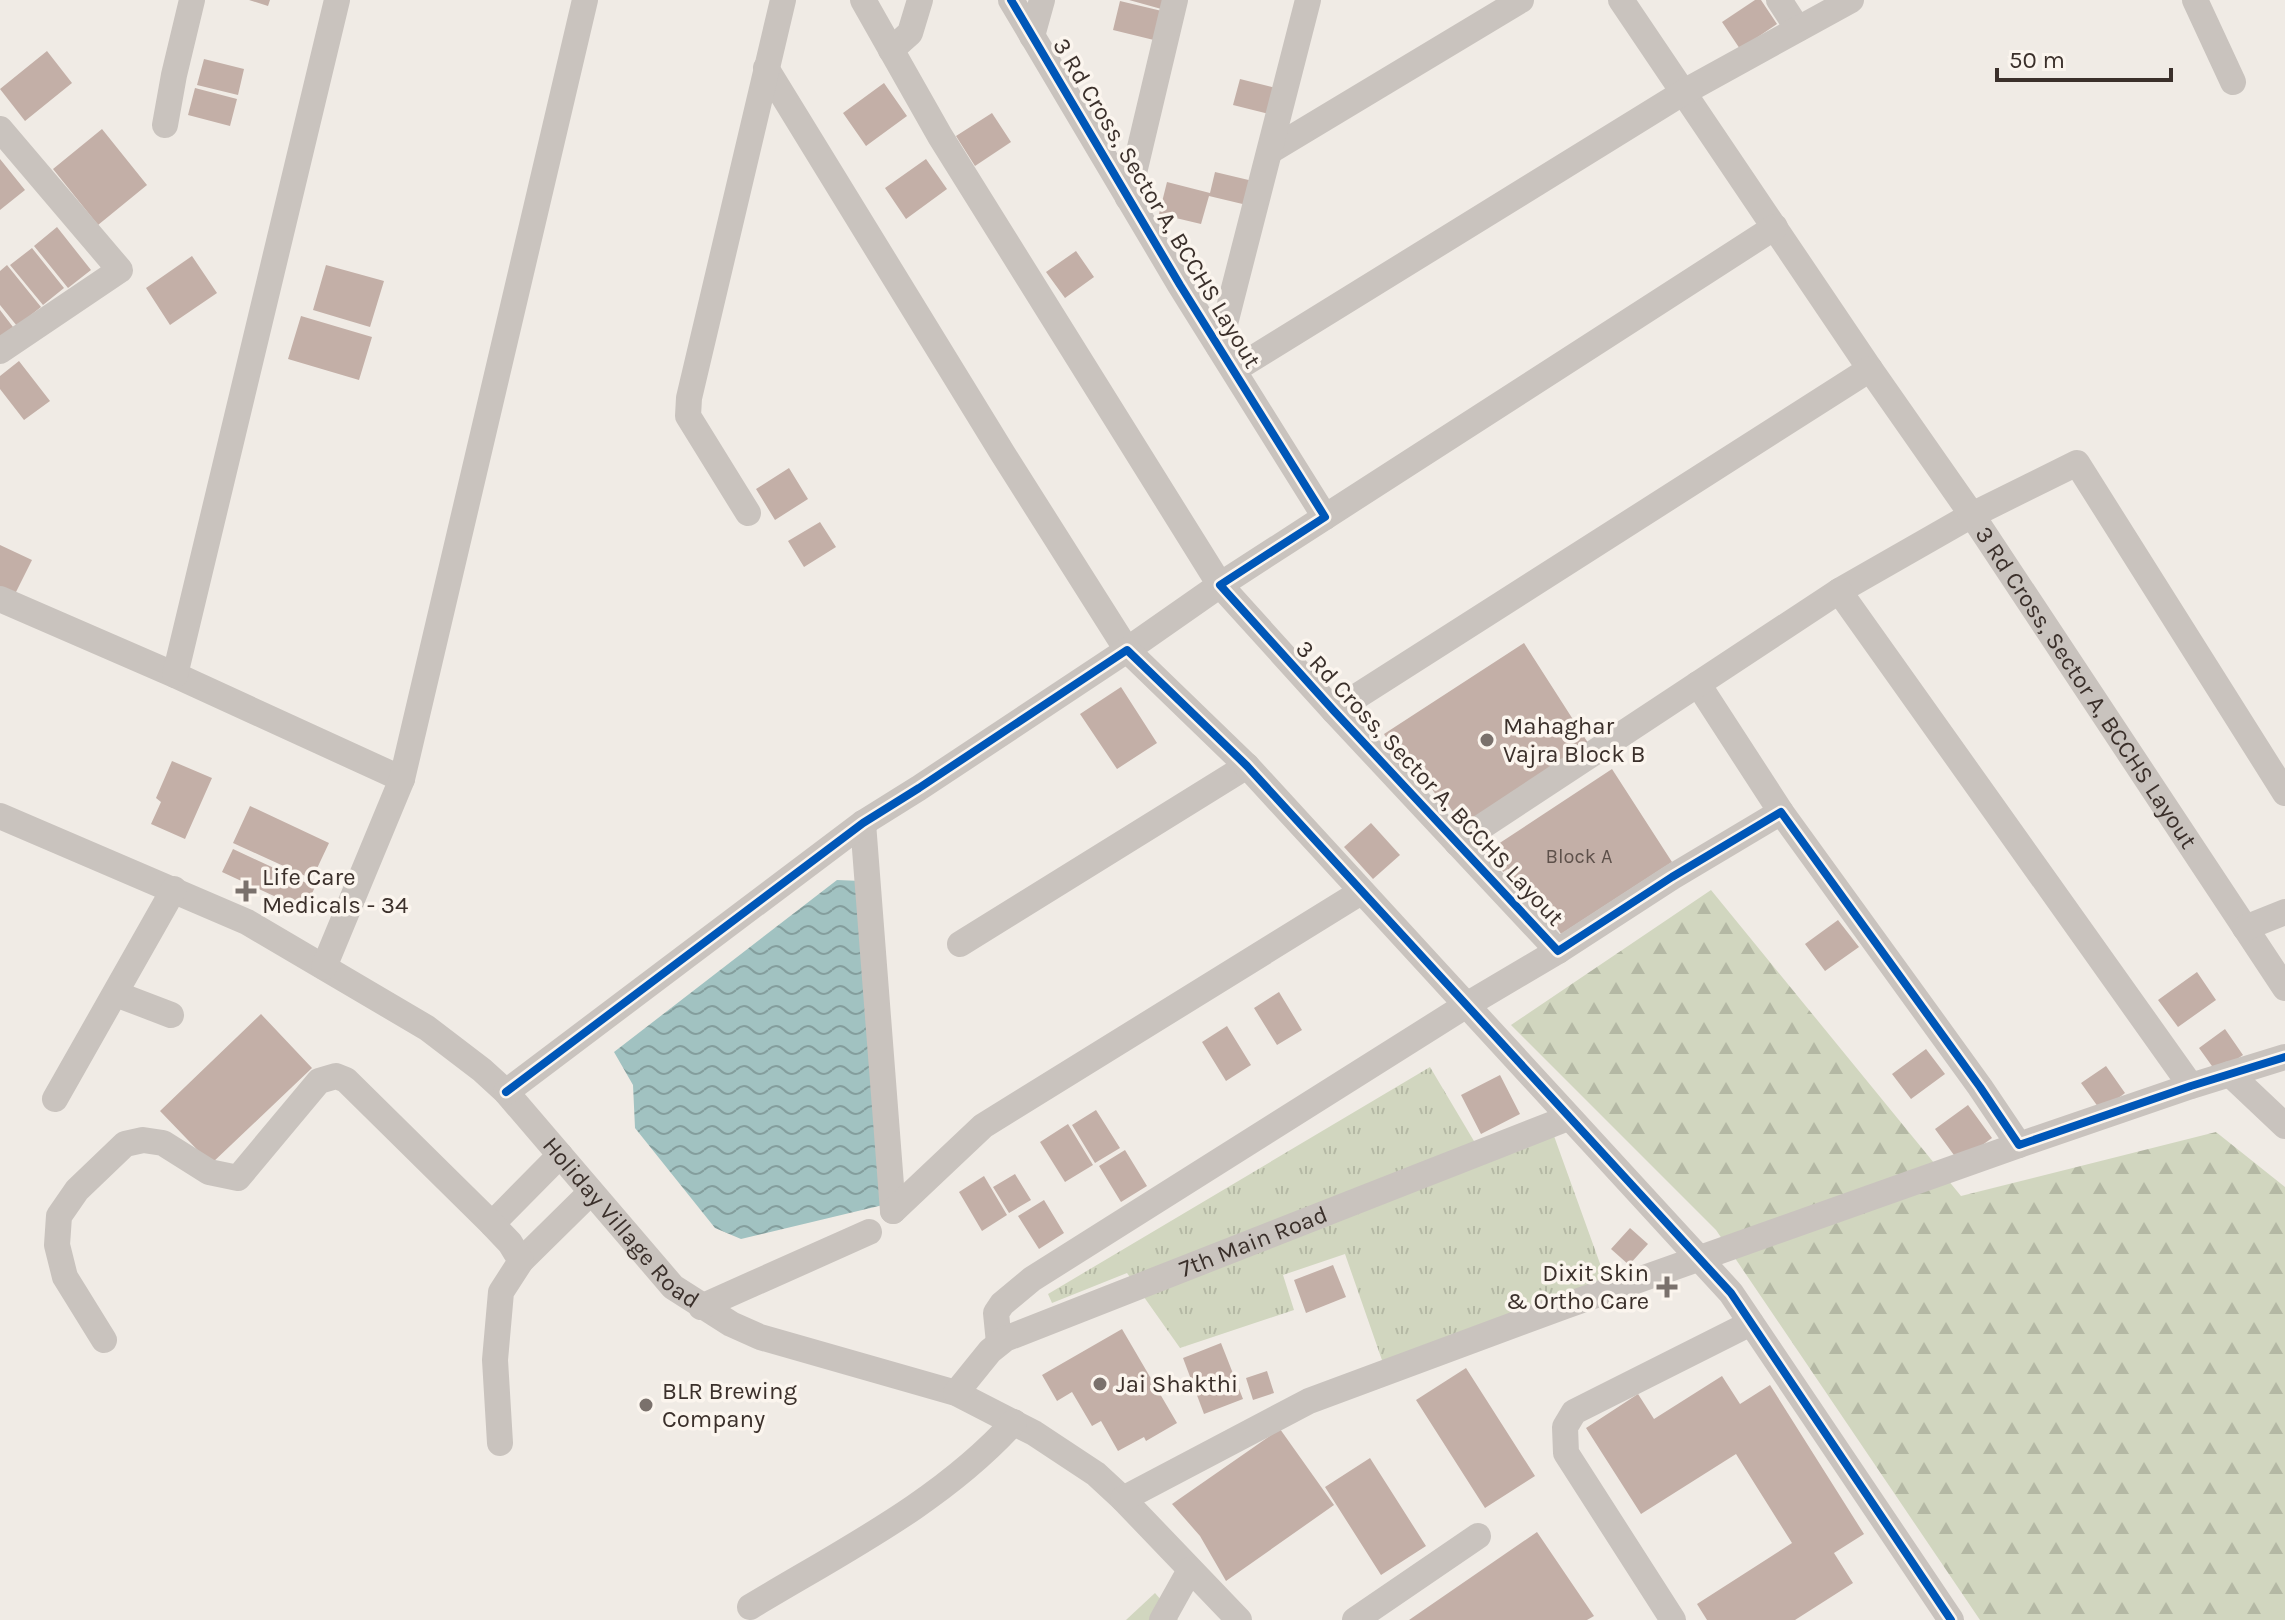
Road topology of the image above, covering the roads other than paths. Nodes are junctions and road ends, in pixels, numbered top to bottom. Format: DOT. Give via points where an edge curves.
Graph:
graph roads {
  1 [pos="192,0"];
  2 [pos="337,0"];
  3 [pos="585,0"];
  4 [pos="783,0"];
  5 [pos="863,0"];
  6 [pos="920,0"];
  7 [pos="1011,0"];
  8 [pos="1042,0"];
  9 [pos="1175,0"];
  10 [pos="1308,0"];
  11 [pos="1521,0"];
  12 [pos="1621,0"];
  13 [pos="1779,0"];
  14 [pos="1851,0"];
  15 [pos="2195,0"];
  16 [pos="1798,29"];
  17 [pos="1032,36"];
  18 [pos="891,50"];
  19 [pos="766,68"];
  20 [pos="2233,82"];
  21 [pos="1684,92"];
  22 [pos="165,125"];
  23 [pos="0,129"];
  24 [pos="1270,151"];
  25 [pos="1128,198"];
  26 [pos="1775,227"];
  27 [pos="1219,347"];
  28 [pos="0,351"];
  29 [pos="1870,369"];
  30 [pos="1234,370"];
  31 [pos="748,513"];
  32 [pos="1972,515"];
  33 [pos="1325,517"];
  34 [pos="1220,585"];
  35 [pos="1839,591"];
  36 [pos="0,599"];
  37 [pos="1127,650"];
  38 [pos="175,675"];
  39 [pos="1698,684"];
  40 [pos="1334,711"];
  41 [pos="1247,766"];
  42 [pos="402,779"];
  43 [pos="2285,793"];
  44 [pos="1781,812"];
  45 [pos="0,816"];
  46 [pos="863,823"];
  47 [pos="1457,843"];
  48 [pos="174,889"];
  49 [pos="1361,892"];
  50 [pos="2285,912"];
  51 [pos="2245,928"];
  52 [pos="960,944"];
  53 [pos="1558,951"];
  54 [pos="324,967"];
  55 [pos="2285,988"];
  56 [pos="116,994"];
  57 [pos="1465,1006"];
  58 [pos="171,1015"];
  59 [pos="2285,1057"];
  60 [pos="2230,1074"];
  61 [pos="2191,1086"];
  62 [pos="506,1092"];
  63 [pos="55,1099"];
  64 [pos="1568,1118"];
  65 [pos="2285,1126"];
  66 [pos="2019,1145"];
  67 [pos="560,1155"];
  68 [pos="591,1192"];
  69 [pos="492,1224"];
  70 [pos="869,1232"];
  71 [pos="1699,1259"];
  72 [pos="521,1261"];
  73 [pos="701,1307"];
  74 [pos="1751,1323"];
  75 [pos="104,1340"];
  76 [pos="999,1343"];
  77 [pos="956,1393"];
  78 [pos="1014,1422"];
  79 [pos="500,1443"];
  80 [pos="1123,1499"];
  81 [pos="1478,1536"];
  82 [pos="1190,1570"];
  83 [pos="750,1607"];
  84 [pos="1162,1620"];
  85 [pos="1239,1620"];
  86 [pos="1355,1620"];
  87 [pos="1673,1620"];
  88 [pos="1951,1620"];
  1 -- 22 [label="street"];
  2 -- 38 [label="street"];
  3 -- 42 [label="street"];
  4 -- 19 [label="street"];
  5 -- 18 [label="street, 3 Rd Cross, Sector A, BCCHS Layout"];
  6 -- 18 [label="street" via="910,33"];
  7 -- 17 [label="street, 3 Rd Cross, Sector A, BCCHS Layout"];
  8 -- 17 [label="street"];
  9 -- 25 [label="street"];
  10 -- 24 [label="street"];
  11 -- 24 [label="street"];
  12 -- 21 [label="street"];
  13 -- 16 [label="street"];
  14 -- 16 [label="street"];
  15 -- 20 [label="street"];
  16 -- 21 [label="street"];
  17 -- 25 [label="street, 3 Rd Cross, Sector A, BCCHS Layout"];
  18 -- 34 [label="street, 3 Rd Cross, Sector A, BCCHS Layout"];
  19 -- 31 [label="street" via="688,416"];
  19 -- 37 [label="street"];
  21 -- 26 [label="street"];
  21 -- 30 [label="street"];
  23 -- 28 [label="street" via="120,270"];
  24 -- 27 [label="street"];
  25 -- 27 [label="street, 3 Rd Cross, Sector A, BCCHS Layout"];
  26 -- 29 [label="street"];
  26 -- 33 [label="street"];
  27 -- 30 [label="street, 3 Rd Cross, Sector A, BCCHS Layout"];
  29 -- 32 [label="street"];
  29 -- 40 [label="street"];
  30 -- 33 [label="street, 3 Rd Cross, Sector A, BCCHS Layout"];
  32 -- 35 [label="street, 3 Rd Cross, Sector A, BCCHS Layout"];
  32 -- 43 [label="street" via="2077,463"];
  32 -- 51 [label="street, 3 Rd Cross, Sector A, BCCHS Layout"];
  33 -- 34 [label="street"];
  34 -- 37 [label="street"];
  34 -- 40 [label="street, 3 Rd Cross, Sector A, BCCHS Layout"];
  35 -- 39 [label="street, 3 Rd Cross, Sector A, BCCHS Layout"];
  35 -- 61 [label="street"];
  36 -- 38 [label="street"];
  37 -- 41 [label="street"];
  37 -- 46 [label="street"];
  38 -- 42 [label="street"];
  39 -- 44 [label="street"];
  39 -- 47 [label="street, 3 Rd Cross, Sector A, BCCHS Layout"];
  40 -- 47 [label="street, 3 Rd Cross, Sector A, BCCHS Layout"];
  41 -- 49 [label="street"];
  41 -- 52 [label="street"];
  42 -- 54 [label="street"];
  44 -- 53 [label="street, 3 Rd Cross, Sector A, BCCHS Layout"];
  44 -- 66 [label="street"];
  45 -- 48 [label="street, Holiday Village Road"];
  46 -- 49 [label="street" via="893,1211 983,1126"];
  46 -- 62 [label="street"];
  47 -- 53 [label="street, 3 Rd Cross, Sector A, BCCHS Layout"];
  48 -- 54 [label="street, Holiday Village Road" via="247,922"];
  48 -- 56 [label="street"];
  49 -- 57 [label="street"];
  50 -- 51 [label="street"];
  51 -- 55 [label="street, 3 Rd Cross, Sector A, BCCHS Layout"];
  53 -- 57 [label="street"];
  54 -- 62 [label="street, Holiday Village Road" via="427,1028"];
  56 -- 58 [label="street"];
  56 -- 63 [label="street"];
  57 -- 64 [label="street"];
  57 -- 76 [label="street" via="1032,1279 996,1313"];
  59 -- 60 [label="street"];
  60 -- 61 [label="street"];
  60 -- 65 [label="street"];
  61 -- 66 [label="street"];
  62 -- 67 [label="street, Holiday Village Road"];
  64 -- 71 [label="street"];
  64 -- 76 [label="street, 7th Main Road"];
  66 -- 71 [label="street"];
  67 -- 68 [label="street, Holiday Village Road"];
  67 -- 69 [label="street"];
  68 -- 72 [label="street"];
  68 -- 73 [label="street, Holiday Village Road" via="673,1287"];
  69 -- 72 [label="street"];
  69 -- 75 [label="street" via="346,1080 336,1076 319,1081 238,1178 209,1172 163,1143 143,1140 125,1144 77,1190 59,1216 57,1245 65,1277"];
  70 -- 73 [label="street"];
  71 -- 74 [label="street"];
  71 -- 80 [label="street" via="1309,1401"];
  72 -- 79 [label="street" via="501,1292 495,1360"];
  73 -- 77 [label="street, Holiday Village Road" via="760,1337"];
  74 -- 87 [label="street" via="1574,1412 1565,1427 1566,1453"];
  74 -- 88 [label="street"];
  76 -- 77 [label="street, 7th Main Road"];
  77 -- 78 [label="street, Holiday Village Road"];
  78 -- 80 [label="street, Holiday Village Road" via="1096,1474"];
  78 -- 83 [label="street" via="991,1448 906,1513"];
  80 -- 82 [label="street, Holiday Village Road"];
  81 -- 86 [label="street"];
  82 -- 84 [label="street"];
  82 -- 85 [label="street, Holiday Village Road"];
}
